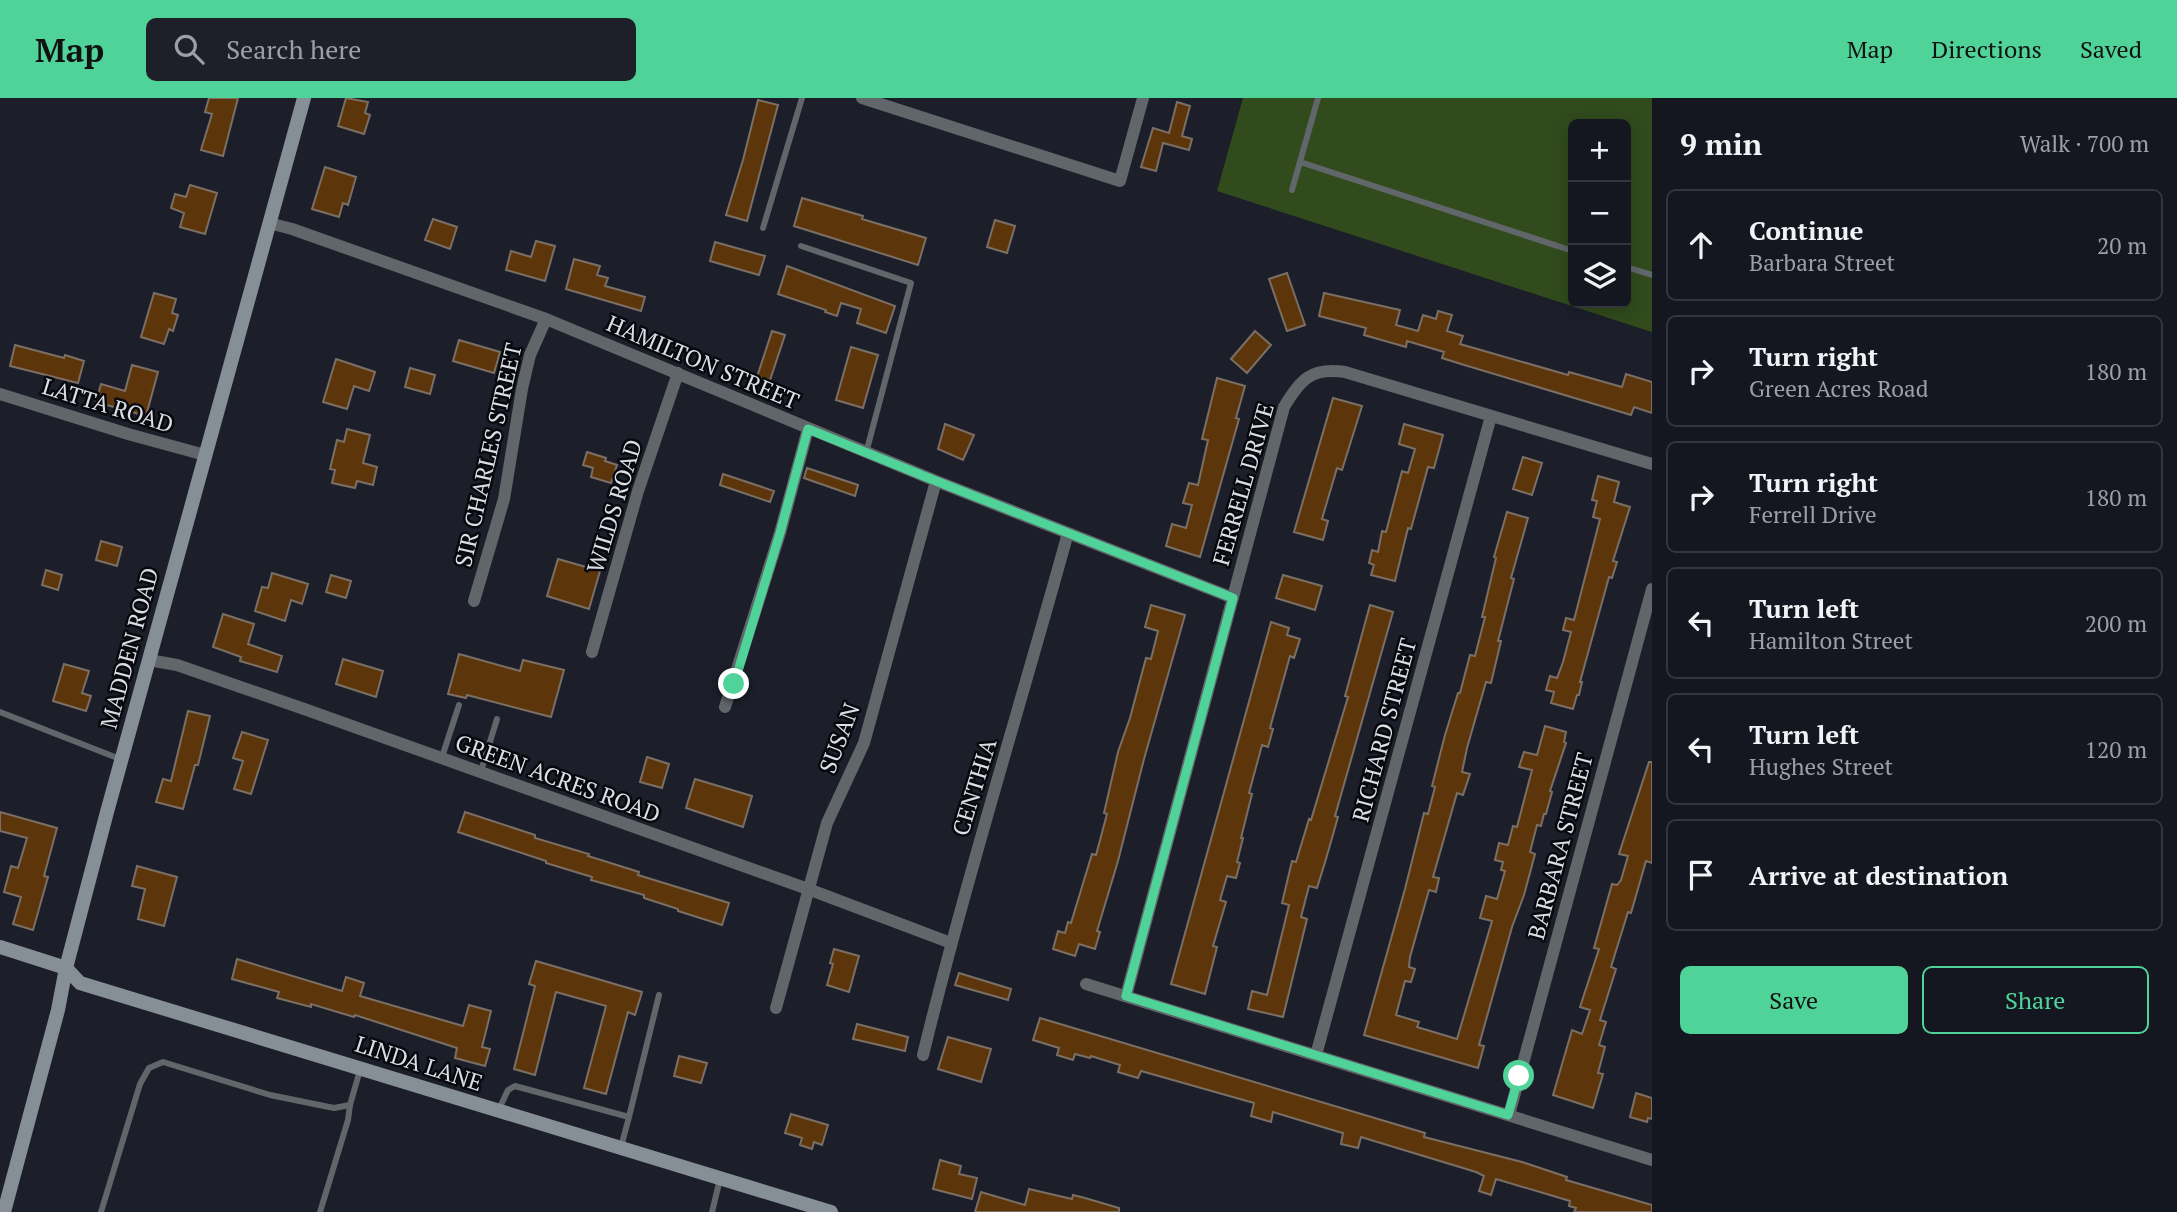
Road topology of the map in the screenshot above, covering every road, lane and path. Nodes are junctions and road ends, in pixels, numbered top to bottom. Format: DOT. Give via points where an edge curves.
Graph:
graph roads {
  1 [pos="304,98"];
  2 [pos="802,98"];
  3 [pos="862,98"];
  4 [pos="1143,98"];
  5 [pos="1318,98"];
  6 [pos="1300,162"];
  7 [pos="1292,190"];
  8 [pos="269,223"];
  9 [pos="763,228"];
  10 [pos="801,246"];
  11 [pos="1568,249"];
  12 [pos="1631,269"];
  13 [pos="1652,275"];
  14 [pos="546,319"];
  15 [pos="678,373"];
  16 [pos="0,394"];
  17 [pos="1491,416"];
  18 [pos="808,429"];
  19 [pos="866,453"];
  20 [pos="205,455"];
  21 [pos="1652,464"];
  22 [pos="936,481"];
  23 [pos="1068,533"];
  24 [pos="1652,589"];
  25 [pos="1233,598"];
  26 [pos="474,601"];
  27 [pos="592,652"];
  28 [pos="149,660"];
  29 [pos="459,705"];
  30 [pos="725,707"];
  31 [pos="0,712"];
  32 [pos="497,719"];
  33 [pos="442,759"];
  34 [pos="122,760"];
  35 [pos="480,773"];
  36 [pos="808,889"];
  37 [pos="951,943"];
  38 [pos="0,947"];
  39 [pos="66,968"];
  40 [pos="1086,984"];
  41 [pos="659,995"];
  42 [pos="1126,996"];
  43 [pos="776,1008"];
  44 [pos="923,1055"];
  45 [pos="1316,1055"];
  46 [pos="361,1068"];
  47 [pos="350,1105"];
  48 [pos="498,1111"];
  49 [pos="1508,1115"];
  50 [pos="629,1117"];
  51 [pos="621,1149"];
  52 [pos="1652,1160"];
  53 [pos="720,1179"];
  54 [pos="4,1212"];
  55 [pos="101,1212"];
  56 [pos="320,1212"];
  57 [pos="712,1212"];
  58 [pos="831,1212"];
  1 -- 8 [label="street, MADDEN ROAD"];
  2 -- 9 [label="lane"];
  3 -- 4 [label="street" via="1121,181"];
  5 -- 6 [label="lane"];
  6 -- 7 [label="lane"];
  6 -- 11 [label="lane"];
  8 -- 14 [label="street, HAMILTON STREET"];
  8 -- 20 [label="street, MADDEN ROAD"];
  10 -- 19 [label="lane" via="911,283"];
  12 -- 13 [label="lane"];
  14 -- 15 [label="street, HAMILTON STREET"];
  14 -- 26 [label="street, SIR CHARLES STREET" via="530,355 504,499"];
  15 -- 18 [label="street, HAMILTON STREET"];
  15 -- 27 [label="street, WILDS ROAD"];
  16 -- 20 [label="street, LATTA ROAD"];
  17 -- 21 [label="street, FERRELL DRIVE"];
  17 -- 25 [label="street, FERRELL DRIVE" via="1345,372 1323,370 1309,376 1284,407"];
  17 -- 45 [label="street, RICHARD STREET"];
  18 -- 19 [label="street, HAMILTON STREET"];
  18 -- 30 [label="street"];
  19 -- 22 [label="street, HAMILTON STREET"];
  20 -- 28 [label="street, MADDEN ROAD"];
  22 -- 23 [label="street, HAMILTON STREET"];
  22 -- 36 [label="street, SUSAN" via="864,743 827,823"];
  23 -- 25 [label="street, HAMILTON STREET"];
  23 -- 37 [label="street, CENTHIA"];
  24 -- 49 [label="street, BARBARA STREET"];
  25 -- 42 [label="street, FERRELL DRIVE"];
  28 -- 33 [label="street, GREEN ACRES ROAD" via="177,665"];
  28 -- 34 [label="street, MADDEN ROAD"];
  29 -- 33 [label="lane"];
  31 -- 34 [label="lane"];
  32 -- 35 [label="lane"];
  33 -- 35 [label="street, GREEN ACRES ROAD"];
  34 -- 39 [label="street, MADDEN ROAD"];
  35 -- 36 [label="street, GREEN ACRES ROAD"];
  36 -- 37 [label="street, GREEN ACRES ROAD"];
  36 -- 43 [label="street, SUSAN"];
  37 -- 44 [label="street, CENTHIA"];
  38 -- 39 [label="street, LINDA LANE"];
  39 -- 46 [label="street, LINDA LANE" via="80,983"];
  39 -- 54 [label="street, MADDEN ROAD"];
  40 -- 42 [label="street"];
  41 -- 50 [label="lane"];
  42 -- 45 [label="street"];
  45 -- 49 [label="street"];
  46 -- 47 [label="lane"];
  46 -- 48 [label="street, LINDA LANE"];
  47 -- 55 [label="lane" via="334,1108 270,1095 163,1062 149,1068"];
  47 -- 56 [label="lane"];
  48 -- 50 [label="lane" via="508,1090 515,1086"];
  48 -- 51 [label="street, LINDA LANE"];
  49 -- 52 [label="street"];
  50 -- 51 [label="lane"];
  51 -- 53 [label="street, LINDA LANE"];
  53 -- 57 [label="lane"];
  53 -- 58 [label="street, LINDA LANE"];
}
